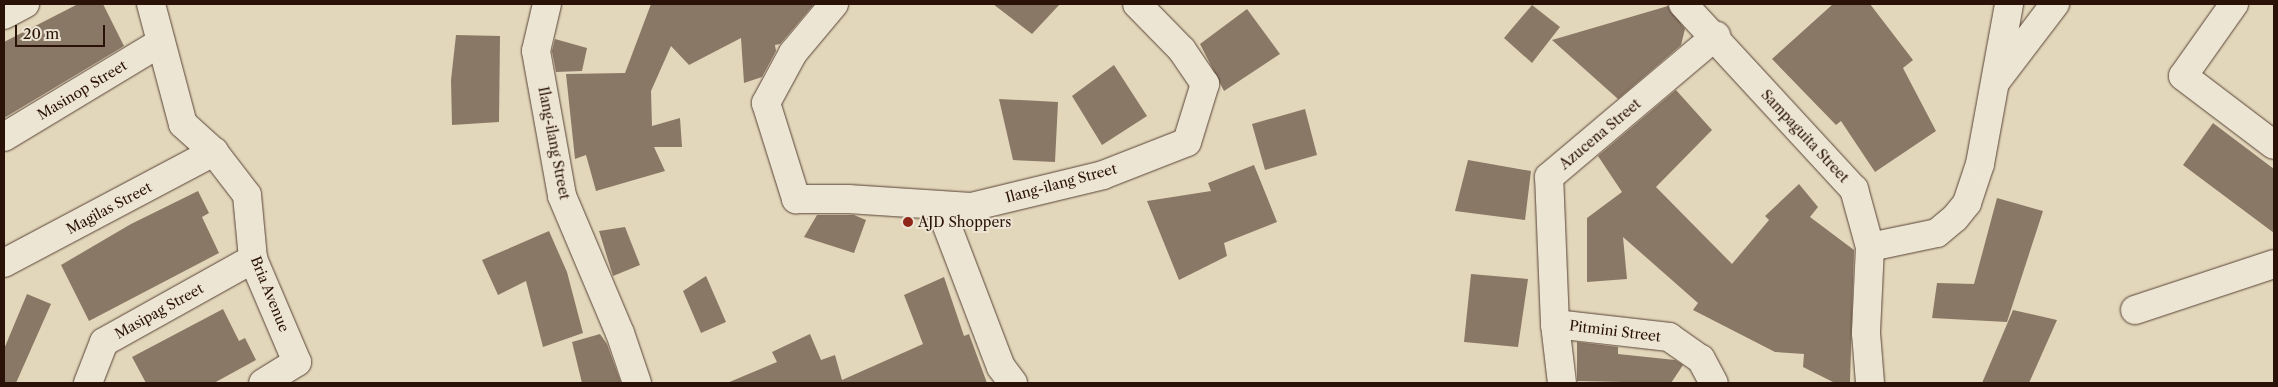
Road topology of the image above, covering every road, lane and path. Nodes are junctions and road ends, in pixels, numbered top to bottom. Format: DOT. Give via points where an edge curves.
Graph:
graph roads {
  1 [pos="25,4"];
  2 [pos="151,4"];
  3 [pos="547,4"];
  4 [pos="834,4"];
  5 [pos="1137,4"];
  6 [pos="1683,4"];
  7 [pos="2009,4"];
  8 [pos="2055,4"];
  9 [pos="2234,4"];
  10 [pos="4,15"];
  11 [pos="1716,36"];
  12 [pos="160,43"];
  13 [pos="1994,83"];
  14 [pos="2270,132"];
  15 [pos="4,137"];
  16 [pos="214,152"];
  17 [pos="939,205"];
  18 [pos="1870,247"];
  19 [pos="253,259"];
  20 [pos="4,262"];
  21 [pos="2274,264"];
  22 [pos="2135,310"];
  23 [pos="1555,324"];
  24 [pos="88,383"];
  25 [pos="263,383"];
  26 [pos="637,383"];
  27 [pos="1013,383"];
  28 [pos="1562,383"];
  29 [pos="1714,383"];
  30 [pos="1870,383"];
  1 -- 10 [label="street"];
  2 -- 12 [label="street, Bria Avenue"];
  3 -- 26 [label="street, Ilang-ilang Street" via="536,50 562,196 620,333"];
  4 -- 17 [label="street, Ilang-ilang Street" via="793,53 766,103 796,199 848,198"];
  5 -- 17 [label="street, Ilang-ilang Street" via="1182,50 1205,84 1187,142 1093,177 971,207"];
  6 -- 11 [label="street, Sampaguita Street"];
  7 -- 13 [label="street"];
  8 -- 13 [label="street"];
  9 -- 14 [label="street" via="2183,76"];
  11 -- 18 [label="street, Sampaguita Street" via="1854,189"];
  11 -- 23 [label="street, Azucena Street" via="1549,177"];
  12 -- 15 [label="street, Masinop Street"];
  12 -- 16 [label="street, Bria Avenue" via="183,124"];
  13 -- 18 [label="street" via="1980,164 1967,202 1955,218 1937,233"];
  16 -- 19 [label="street, Bria Avenue" via="247,195"];
  16 -- 20 [label="street, Magilas Street"];
  17 -- 27 [label="street" via="1001,367"];
  18 -- 30 [label="street, Sampaguita Street" via="1866,334"];
  19 -- 24 [label="street, Masipag Street" via="104,342"];
  19 -- 25 [label="street, Bria Avenue" via="297,362"];
  21 -- 22 [label="street"];
  23 -- 28 [label="street, Azucena Street"];
  23 -- 29 [label="street, Pitmini Street" via="1669,338 1701,359"];
}
